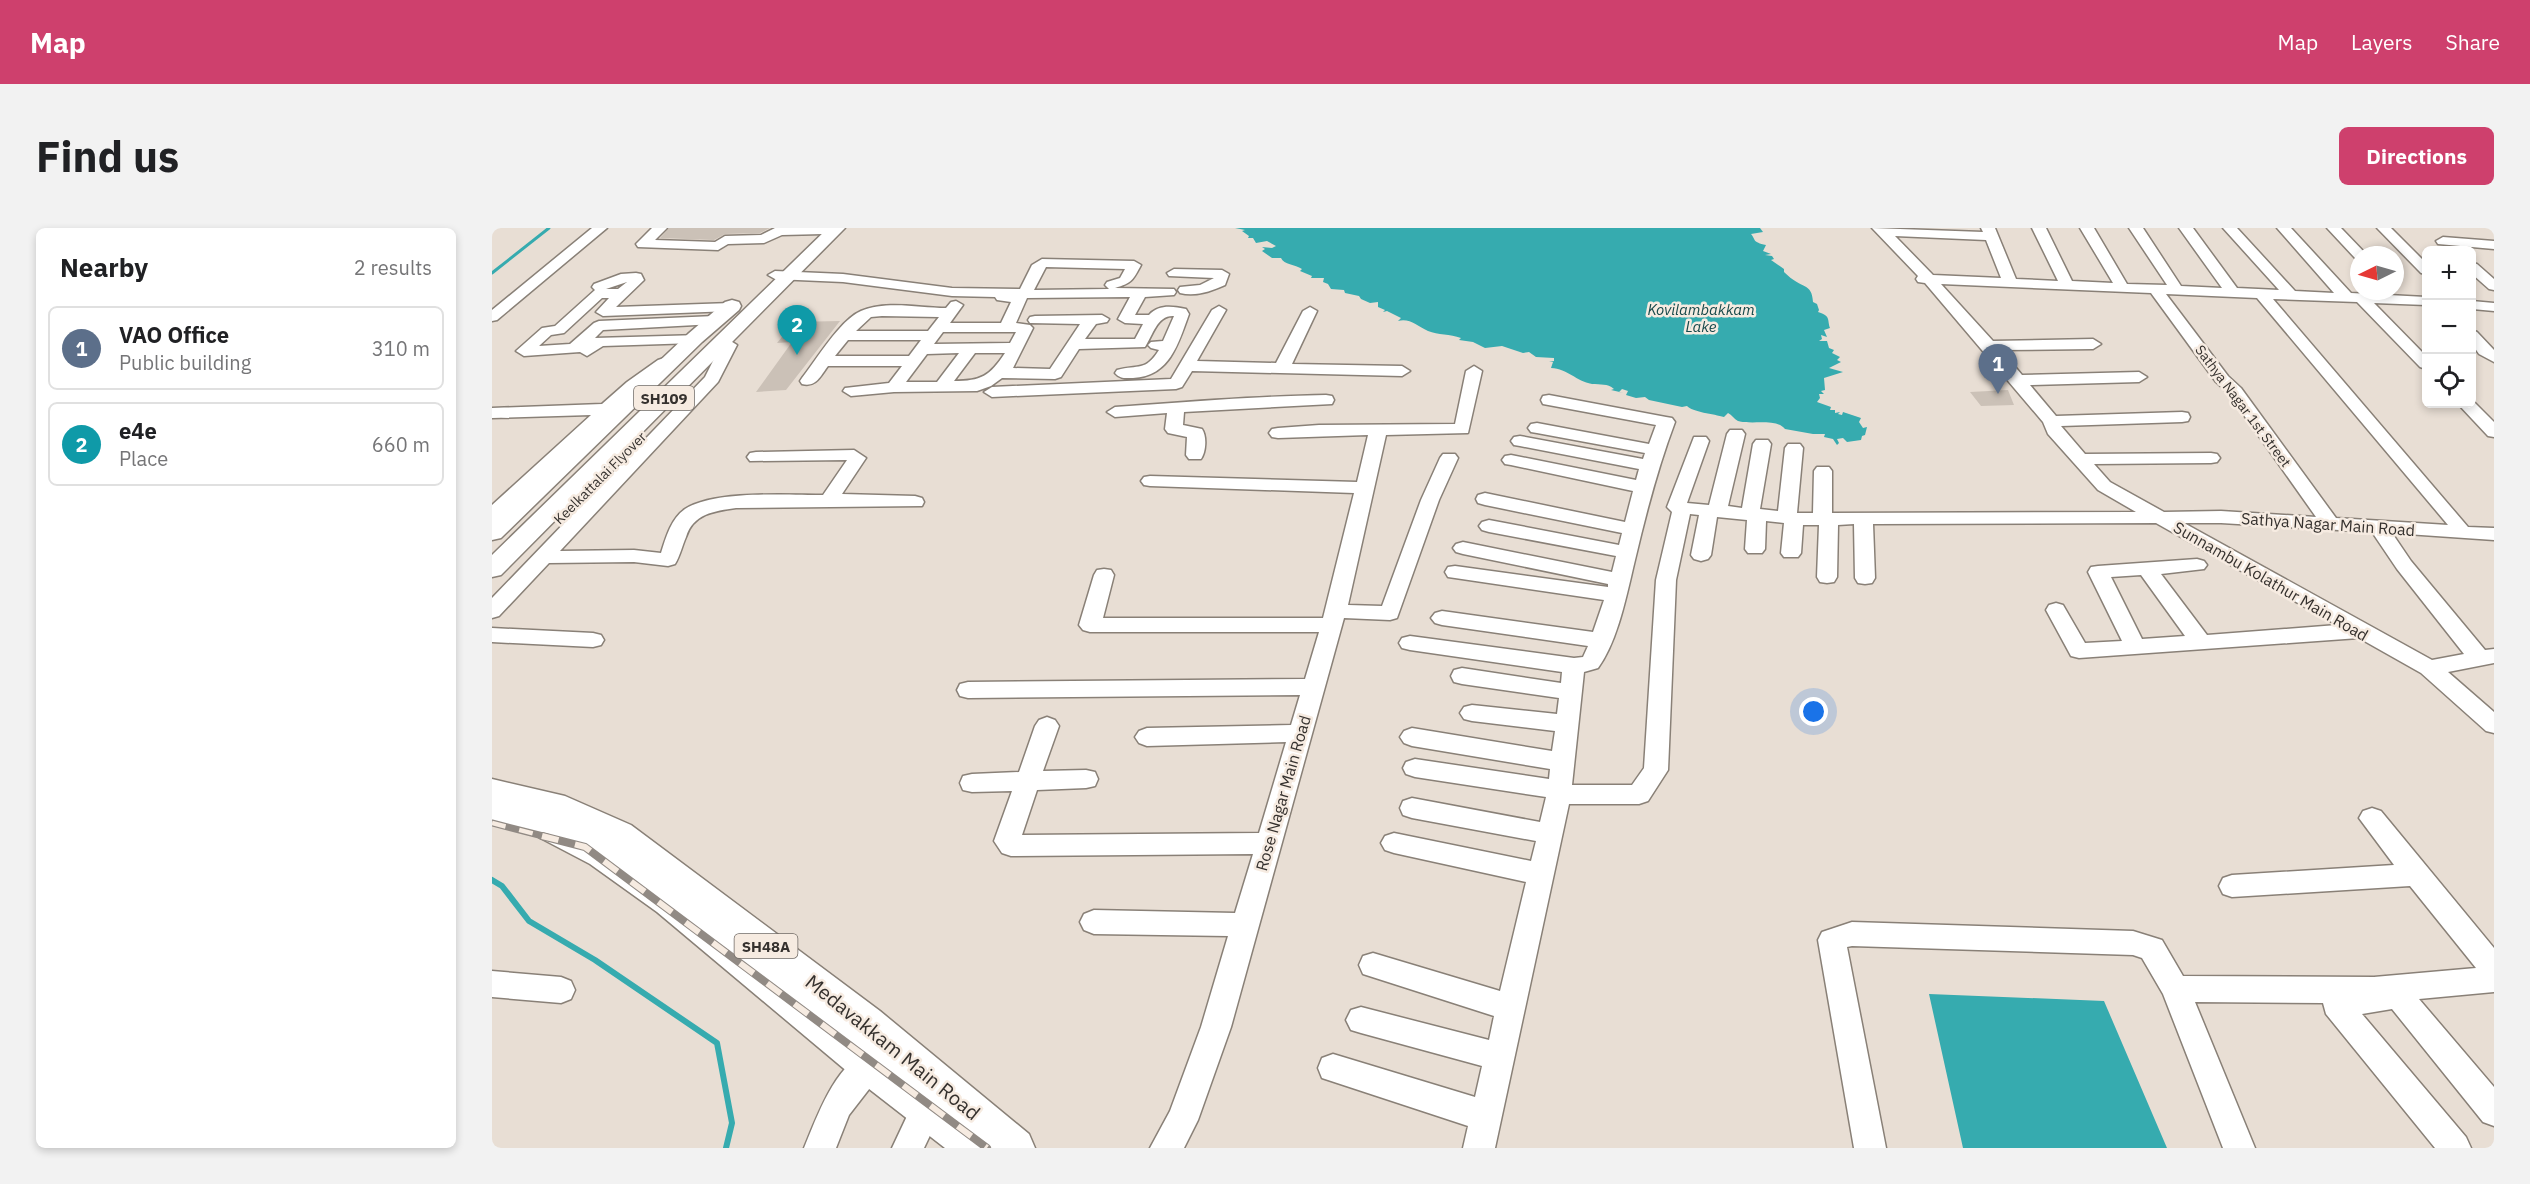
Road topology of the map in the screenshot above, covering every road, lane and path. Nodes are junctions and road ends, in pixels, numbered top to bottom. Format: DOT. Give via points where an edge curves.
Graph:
graph roads {
  1 [pos="600,228"];
  2 [pos="660,228"];
  3 [pos="2039,228"];
  4 [pos="2087,228"];
  5 [pos="2136,228"];
  6 [pos="2186,228"];
  7 [pos="2230,228"];
  8 [pos="2284,228"];
  9 [pos="2334,228"];
  10 [pos="2384,228"];
  11 [pos="828,229"];
  12 [pos="1877,229"];
  13 [pos="780,230"];
  14 [pos="1990,232"];
  15 [pos="2444,242"];
  16 [pos="2494,245"];
  17 [pos="2351,246"];
  18 [pos="2422,265"];
  19 [pos="2476,266"];
  20 [pos="2494,266"];
  21 [pos="2476,270"];
  22 [pos="1174,273"];
  23 [pos="778,279"];
  24 [pos="1926,279"];
  25 [pos="2010,282"];
  26 [pos="2067,285"];
  27 [pos="2494,286"];
  28 [pos="599,287"];
  29 [pos="2122,287"];
  30 [pos="2155,289"];
  31 [pos="1110,290"];
  32 [pos="2177,290"];
  33 [pos="1027,291"];
  34 [pos="622,293"];
  35 [pos="960,293"];
  36 [pos="2234,293"];
  37 [pos="2261,294"];
  38 [pos="2350,294"];
  39 [pos="1138,296"];
  40 [pos="2292,296"];
  41 [pos="2404,297"];
  42 [pos="2350,298"];
  43 [pos="2356,300"];
  44 [pos="2422,300"];
  45 [pos="2476,306"];
  46 [pos="2494,308"];
  47 [pos="1219,310"];
  48 [pos="1310,311"];
  49 [pos="603,312"];
  50 [pos="578,313"];
  51 [pos="709,314"];
  52 [pos="492,317"];
  53 [pos="1091,319"];
  54 [pos="1035,320"];
  55 [pos="1125,320"];
  56 [pos="1153,320"];
  57 [pos="1962,321"];
  58 [pos="940,322"];
  59 [pos="1005,327"];
  60 [pos="845,335"];
  61 [pos="690,336"];
  62 [pos="2476,340"];
  63 [pos="1074,344"];
  64 [pos="1140,344"];
  65 [pos="2092,344"];
  66 [pos="729,345"];
  67 [pos="1169,346"];
  68 [pos="1990,346"];
  69 [pos="1014,348"];
  70 [pos="970,349"];
  71 [pos="587,351"];
  72 [pos="917,355"];
  73 [pos="2494,357"];
  74 [pos="2422,359"];
  75 [pos="824,361"];
  76 [pos="1188,366"];
  77 [pos="1282,368"];
  78 [pos="1340,370"];
  79 [pos="1402,371"];
  80 [pos="1474,371"];
  81 [pos="1055,374"];
  82 [pos="2139,377"];
  83 [pos="2018,380"];
  84 [pos="808,381"];
  85 [pos="894,387"];
  86 [pos="941,387"];
  87 [pos="851,391"];
  88 [pos="992,392"];
  89 [pos="1326,400"];
  90 [pos="1176,407"];
  91 [pos="1550,408"];
  92 [pos="2470,408"];
  93 [pos="607,409"];
  94 [pos="1115,412"];
  95 [pos="492,413"];
  96 [pos="2182,417"];
  97 [pos="2053,426"];
  98 [pos="1537,428"];
  99 [pos="1319,430"];
  100 [pos="1378,430"];
  101 [pos="2494,432"];
  102 [pos="1278,433"];
  103 [pos="1736,434"];
  104 [pos="1520,441"];
  105 [pos="1700,441"];
  106 [pos="1762,444"];
  107 [pos="1794,448"];
  108 [pos="1195,455"];
  109 [pos="756,457"];
  110 [pos="1449,458"];
  111 [pos="2211,458"];
  112 [pos="2080,459"];
  113 [pos="1511,460"];
  114 [pos="1649,469"];
  115 [pos="1823,471"];
  116 [pos="1150,481"];
  117 [pos="1364,488"];
  118 [pos="1485,499"];
  119 [pos="828,501"];
  120 [pos="915,502"];
  121 [pos="1679,508"];
  122 [pos="1713,511"];
  123 [pos="1753,514"];
  124 [pos="492,515"];
  125 [pos="1790,518"];
  126 [pos="1826,519"];
  127 [pos="1863,519"];
  128 [pos="2162,519"];
  129 [pos="2330,524"];
  130 [pos="1489,526"];
  131 [pos="2379,528"];
  132 [pos="1632,529"];
  133 [pos="492,533"];
  134 [pos="2463,533"];
  135 [pos="2494,534"];
  136 [pos="1462,548"];
  137 [pos="1755,549"];
  138 [pos="1626,552"];
  139 [pos="492,553"];
  140 [pos="1791,553"];
  141 [pos="1701,555"];
  142 [pos="542,557"];
  143 [pos="2197,565"];
  144 [pos="492,568"];
  145 [pos="2147,570"];
  146 [pos="1455,572"];
  147 [pos="1104,575"];
  148 [pos="1827,577"];
  149 [pos="1865,578"];
  150 [pos="492,587"];
  151 [pos="1617,588"];
  152 [pos="2056,610"];
  153 [pos="492,611"];
  154 [pos="1333,618"];
  155 [pos="1442,618"];
  156 [pos="2359,631"];
  157 [pos="492,635"];
  158 [pos="593,640"];
  159 [pos="1601,640"];
  160 [pos="1410,643"];
  161 [pos="2202,643"];
  162 [pos="2136,648"];
  163 [pos="2487,657"];
  164 [pos="1574,666"];
  165 [pos="2429,668"];
  166 [pos="1462,676"];
  167 [pos="1313,687"];
  168 [pos="968,690"];
  169 [pos="1571,692"];
  170 [pos="1472,713"];
  171 [pos="1567,724"];
  172 [pos="2494,725"];
  173 [pos="1047,726"];
  174 [pos="1300,733"];
  175 [pos="1412,736"];
  176 [pos="1147,737"];
  177 [pos="1563,762"];
  178 [pos="1415,768"];
  179 [pos="1086,779"];
  180 [pos="1028,782"];
  181 [pos="972,783"];
  182 [pos="492,790"];
  183 [pos="1560,792"];
  184 [pos="1412,808"];
  185 [pos="492,812"];
  186 [pos="2372,818"];
  187 [pos="1550,834"];
  188 [pos="1268,843"];
  189 [pos="1394,843"];
  190 [pos="1541,874"];
  191 [pos="2416,875"];
  192 [pos="2232,886"];
  193 [pos="1094,922"];
  194 [pos="1245,925"];
  195 [pos="1373,965"];
  196 [pos="2494,969"];
  197 [pos="2494,978"];
  198 [pos="492,984"];
  199 [pos="2175,989"];
  200 [pos="561,990"];
  201 [pos="1511,1008"];
  202 [pos="1361,1020"];
  203 [pos="1500,1057"];
  204 [pos="869,1065"];
  205 [pos="1333,1068"];
  206 [pos="927,1108"];
  207 [pos="2494,1111"];
  208 [pos="1486,1116"];
  209 [pos="820,1148"];
  210 [pos="908,1148"];
  211 [pos="977,1148"];
  212 [pos="1015,1148"];
  213 [pos="1166,1148"];
  214 [pos="1479,1148"];
  215 [pos="1870,1148"];
  216 [pos="2239,1148"];
  217 [pos="2455,1148"];
  1 -- 52 [label="street"];
  2 -- 13 [label="street" via="643,244 718,246 725,240 765,239"];
  3 -- 26 [label="street"];
  4 -- 29 [label="street"];
  5 -- 32 [label="street"];
  6 -- 36 [label="street"];
  7 -- 40 [label="street"];
  8 -- 38 [label="street"];
  9 -- 17 [label="street"];
  10 -- 18 [label="street"];
  11 -- 13 [label="street"];
  11 -- 23 [label="main road, SH109"];
  12 -- 14 [label="street"];
  12 -- 24 [label="street, Sunnambu Kolathur Main Road"];
  14 -- 25 [label="street"];
  15 -- 16 [label="street"];
  19 -- 20 [label="street"];
  21 -- 27 [label="street"];
  22 -- 39 [label="street" via="1222,274 1220,282 1213,286 1179,295"];
  23 -- 35 [label="street" via="843,278"];
  23 -- 51 [label="main road" via="731,307"];
  23 -- 66 [label="main road, Keelkattalai Flyover"];
  23 -- 139 [label="main road, SH109"];
  23 -- 144 [label="main road, SH109"];
  24 -- 25 [label="street"];
  24 -- 57 [label="street, Sunnambu Kolathur Main Road"];
  25 -- 26 [label="street"];
  26 -- 29 [label="street"];
  28 -- 34 [label="street" via="636,277"];
  29 -- 30 [label="street"];
  30 -- 32 [label="street"];
  30 -- 129 [label="street, Sathya Nagar 1st Street"];
  31 -- 33 [label="street"];
  31 -- 33 [label="street" via="1125,280 1134,265 1042,263"];
  31 -- 39 [label="street"];
  32 -- 36 [label="street"];
  33 -- 35 [label="street"];
  33 -- 39 [label="street"];
  33 -- 54 [label="street" via="1021,318"];
  34 -- 49 [label="street"];
  34 -- 50 [label="street" via="598,294"];
  35 -- 58 [label="street"];
  35 -- 59 [label="street" via="1020,298"];
  36 -- 37 [label="street"];
  37 -- 40 [label="street"];
  37 -- 134 [label="street"];
  39 -- 55 [label="street"];
  40 -- 42 [label="street"];
  41 -- 44 [label="street"];
  43 -- 74 [label="street"];
  45 -- 46 [label="street"];
  47 -- 76 [label="street"];
  48 -- 77 [label="street"];
  49 -- 50 [label="street"];
  49 -- 51 [label="street"];
  50 -- 61 [label="street" via="559,330 547,331 524,351 574,349 599,326"];
  51 -- 61 [label="main road"];
  53 -- 54 [label="street"];
  53 -- 55 [label="street"];
  53 -- 63 [label="street"];
  54 -- 81 [label="street" via="1002,374"];
  55 -- 56 [label="street"];
  56 -- 64 [label="street"];
  56 -- 67 [label="street" via="1159,312 1181,312"];
  57 -- 68 [label="street, Sunnambu Kolathur Main Road"];
  57 -- 97 [label="street, Sunnambu Kolathur Main Road" via="2024,404 2043,424"];
  58 -- 59 [label="street"];
  58 -- 60 [label="street"];
  58 -- 60 [label="street" via="880,312 867,314"];
  58 -- 72 [label="street"];
  59 -- 69 [label="street" via="1025,328"];
  60 -- 75 [label="street"];
  61 -- 71 [label="street" via="601,341"];
  61 -- 93 [label="street"];
  61 -- 133 [label="main road" via="656,376"];
  62 -- 73 [label="street"];
  63 -- 64 [label="street"];
  63 -- 81 [label="street"];
  64 -- 67 [label="street"];
  65 -- 68 [label="street"];
  66 -- 142 [label="street" via="712,379"];
  66 -- 150 [label="main road, Keelkattalai Flyover"];
  67 -- 81 [label="street" via="1147,373"];
  68 -- 83 [label="street, Sunnambu Kolathur Main Road"];
  69 -- 70 [label="street"];
  69 -- 86 [label="street" via="999,372 986,383"];
  70 -- 72 [label="street"];
  70 -- 86 [label="street"];
  72 -- 75 [label="street"];
  72 -- 85 [label="street"];
  75 -- 84 [label="street"];
  76 -- 77 [label="street"];
  76 -- 88 [label="street" via="1176,384"];
  77 -- 78 [label="street"];
  78 -- 79 [label="street"];
  78 -- 89 [label="street"];
  80 -- 100 [label="street" via="1462,429"];
  82 -- 83 [label="street"];
  83 -- 97 [label="street, Sunnambu Kolathur Main Road"];
  85 -- 86 [label="street"];
  85 -- 87 [label="street"];
  89 -- 90 [label="street"];
  89 -- 99 [label="street"];
  90 -- 94 [label="street"];
  90 -- 108 [label="street" via="1174,429 1196,433"];
  91 -- 114 [label="street" via="1666,422"];
  92 -- 101 [label="street"];
  93 -- 95 [label="street"];
  93 -- 124 [label="street"];
  96 -- 97 [label="street"];
  97 -- 112 [label="street, Sunnambu Kolathur Main Road"];
  98 -- 114 [label="street"];
  99 -- 100 [label="street"];
  99 -- 102 [label="street"];
  100 -- 117 [label="street, Rose Nagar Main Road"];
  103 -- 122 [label="street"];
  104 -- 114 [label="street"];
  105 -- 121 [label="street"];
  106 -- 123 [label="street"];
  107 -- 125 [label="street"];
  109 -- 119 [label="street" via="854,456 855,463"];
  110 -- 154 [label="street" via="1390,613"];
  111 -- 112 [label="street"];
  112 -- 128 [label="street, Sunnambu Kolathur Main Road" via="2104,486"];
  113 -- 114 [label="street"];
  114 -- 121 [label="street, Sathya Nagar Main Road"];
  114 -- 132 [label="street"];
  115 -- 126 [label="street"];
  116 -- 117 [label="street"];
  117 -- 154 [label="street, Rose Nagar Main Road"];
  118 -- 132 [label="street"];
  119 -- 120 [label="street"];
  119 -- 142 [label="street" via="736,502 706,507 691,514 680,528 668,560 634,556"];
  121 -- 122 [label="street, Sathya Nagar Main Road"];
  121 -- 183 [label="street" via="1666,580 1656,770 1639,794"];
  122 -- 123 [label="street, Sathya Nagar Main Road"];
  122 -- 141 [label="street"];
  123 -- 125 [label="street, Sathya Nagar Main Road"];
  123 -- 137 [label="street"];
  125 -- 126 [label="street, Sathya Nagar Main Road"];
  125 -- 140 [label="street"];
  126 -- 127 [label="street, Sathya Nagar Main Road"];
  126 -- 148 [label="street"];
  127 -- 128 [label="street, Sathya Nagar Main Road"];
  127 -- 149 [label="street"];
  128 -- 129 [label="street, Sathya Nagar Main Road" via="2221,517"];
  128 -- 156 [label="street, Sunnambu Kolathur Main Road"];
  129 -- 131 [label="street, Sathya Nagar Main Road"];
  130 -- 138 [label="street"];
  131 -- 134 [label="street, Sathya Nagar Main Road"];
  131 -- 163 [label="street" via="2418,583"];
  132 -- 138 [label="street"];
  134 -- 135 [label="street, Sathya Nagar Main Road"];
  136 -- 151 [label="street"];
  138 -- 151 [label="street"];
  142 -- 153 [label="street"];
  143 -- 145 [label="street"];
  145 -- 161 [label="street"];
  145 -- 162 [label="street" via="2098,572"];
  146 -- 151 [label="street"];
  147 -- 154 [label="street" via="1090,625"];
  151 -- 159 [label="street"];
  152 -- 162 [label="street" via="2079,651"];
  154 -- 167 [label="street, Rose Nagar Main Road"];
  155 -- 159 [label="street"];
  156 -- 161 [label="street"];
  156 -- 165 [label="street, Sunnambu Kolathur Main Road"];
  157 -- 158 [label="street"];
  159 -- 164 [label="street" via="1590,663"];
  160 -- 164 [label="street"];
  161 -- 162 [label="street"];
  163 -- 165 [label="street"];
  164 -- 169 [label="street"];
  165 -- 172 [label="street, Sunnambu Kolathur Main Road"];
  166 -- 169 [label="street"];
  167 -- 168 [label="street"];
  167 -- 174 [label="street, Rose Nagar Main Road"];
  169 -- 171 [label="street"];
  170 -- 171 [label="street"];
  171 -- 177 [label="street"];
  173 -- 180 [label="street"];
  174 -- 176 [label="street"];
  174 -- 188 [label="street, Rose Nagar Main Road"];
  175 -- 177 [label="street"];
  177 -- 183 [label="street"];
  178 -- 183 [label="street"];
  179 -- 180 [label="street"];
  180 -- 181 [label="street"];
  180 -- 188 [label="street" via="1006,842 1011,846"];
  182 -- 212 [label="main road, Medavakkam Main Road / SH48A" via="554,805 620,834 867,1023"];
  183 -- 187 [label="street"];
  184 -- 187 [label="street"];
  185 -- 204 [label="main road, SH48A" via="537,821 602,855 669,902"];
  186 -- 191 [label="street"];
  187 -- 190 [label="street"];
  188 -- 194 [label="street, Rose Nagar Main Road"];
  189 -- 190 [label="street"];
  190 -- 201 [label="street"];
  191 -- 192 [label="street"];
  191 -- 196 [label="street"];
  193 -- 194 [label="street"];
  194 -- 213 [label="street, Rose Nagar Main Road" via="1216,1027 1182,1120"];
  195 -- 201 [label="street"];
  197 -- 199 [label="street" via="2374,990"];
  198 -- 200 [label="street"];
  199 -- 215 [label="street" via="2152,949 2133,943 1852,934 1832,940"];
  199 -- 216 [label="street"];
  201 -- 203 [label="street"];
  202 -- 203 [label="street"];
  203 -- 208 [label="street"];
  204 -- 206 [label="main road, SH48A"];
  204 -- 209 [label="street" via="837,1105"];
  205 -- 208 [label="street"];
  206 -- 210 [label="street"];
  206 -- 211 [label="main road, SH48A"];
  207 -- 217 [label="street" via="2397,995 2336,1005"];
  208 -- 214 [label="street"];
}
